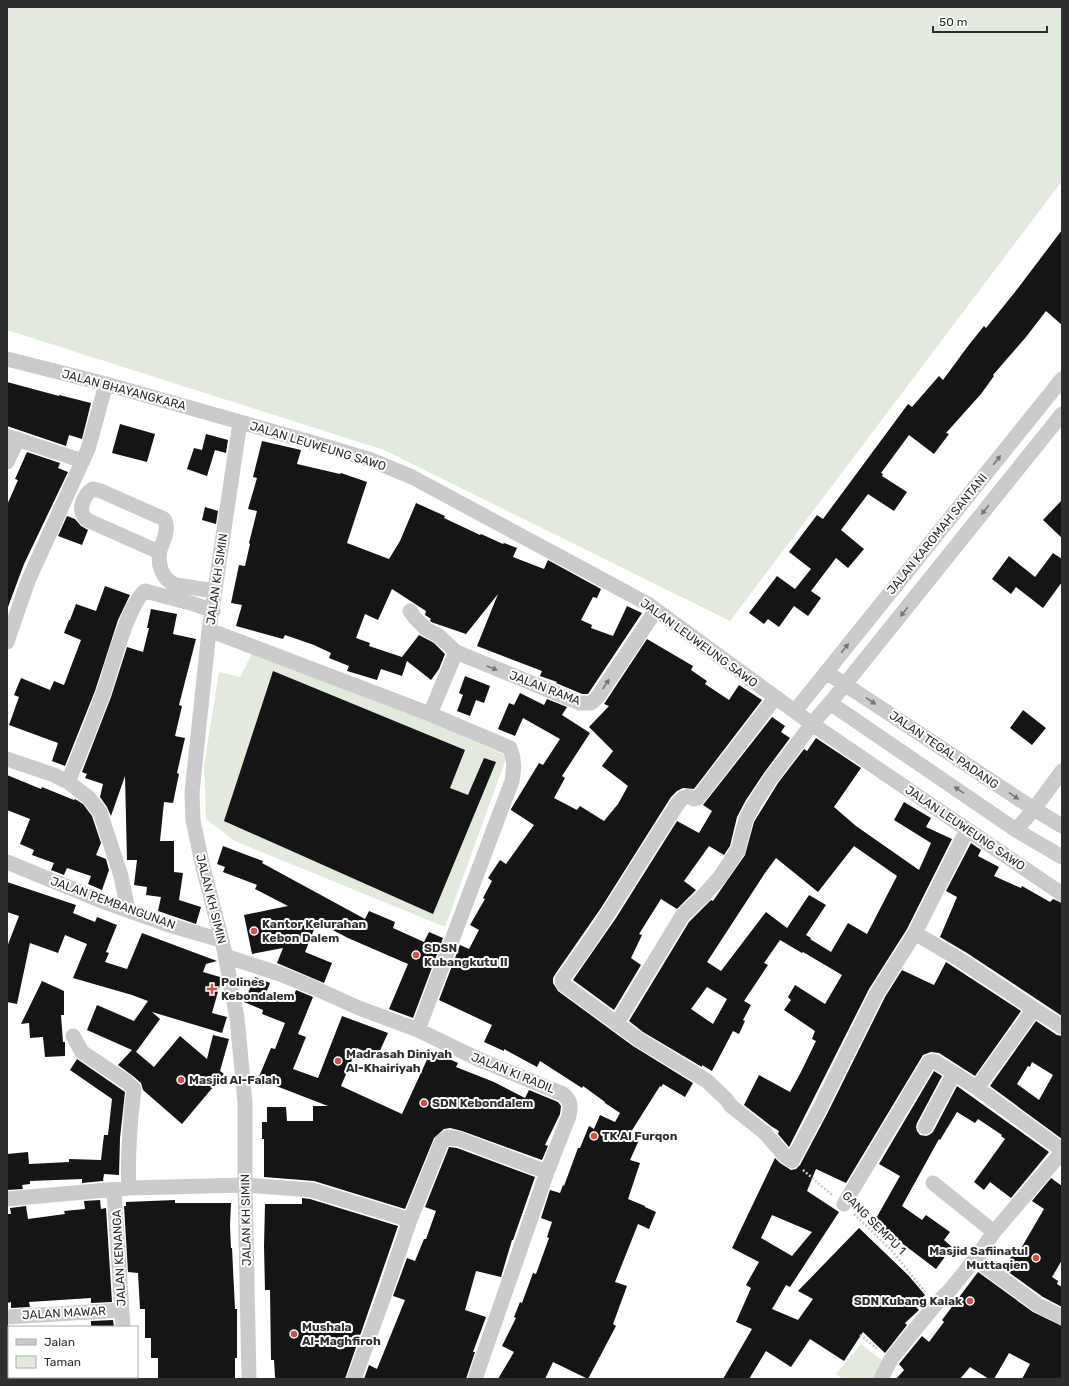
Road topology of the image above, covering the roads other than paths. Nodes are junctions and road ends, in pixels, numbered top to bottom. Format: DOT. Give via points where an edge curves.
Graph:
graph roads {
  1 [pos="7,359"];
  2 [pos="1062,379"];
  3 [pos="106,384"];
  4 [pos="1062,414"];
  5 [pos="240,422"];
  6 [pos="12,438"];
  7 [pos="1009,445"];
  8 [pos="1026,460"];
  9 [pos="83,461"];
  10 [pos="7,462"];
  11 [pos="159,552"];
  12 [pos="215,591"];
  13 [pos="656,610"];
  14 [pos="212,611"];
  15 [pos="410,611"];
  16 [pos="209,630"];
  17 [pos="7,642"];
  18 [pos="456,652"];
  19 [pos="826,672"];
  20 [pos="845,684"];
  21 [pos="775,698"];
  22 [pos="830,703"];
  23 [pos="795,711"];
  24 [pos="430,714"];
  25 [pos="812,724"];
  26 [pos="7,759"];
  27 [pos="1062,771"];
  28 [pos="68,782"];
  29 [pos="1034,810"];
  30 [pos="1062,826"];
  31 [pos="968,830"];
  32 [pos="1016,830"];
  33 [pos="1062,857"];
  34 [pos="7,862"];
  35 [pos="1062,894"];
  36 [pos="128,910"];
  37 [pos="915,933"];
  38 [pos="221,940"];
  39 [pos="225,956"];
  40 [pos="1034,1009"];
  41 [pos="617,1023"];
  42 [pos="1062,1027"];
  43 [pos="418,1030"];
  44 [pos="73,1036"];
  45 [pos="954,1073"];
  46 [pos="977,1088"];
  47 [pos="925,1127"];
  48 [pos="1062,1151"];
  49 [pos="547,1172"];
  50 [pos="933,1184"];
  51 [pos="245,1185"];
  52 [pos="122,1189"];
  53 [pos="7,1199"];
  54 [pos="844,1204"];
  55 [pos="410,1220"];
  56 [pos="994,1232"];
  57 [pos="975,1259"];
  58 [pos="122,1310"];
  59 [pos="7,1317"];
  60 [pos="1062,1317"];
  61 [pos="123,1326"];
  62 [pos="249,1379"];
  63 [pos="354,1379"];
  64 [pos="475,1379"];
  65 [pos="881,1379"];
  1 -- 3 [label="street, JALAN BHAYANGKARA"];
  2 -- 7 [label="street, JALAN KAROMAH SANTANI"];
  3 -- 5 [label="street, JALAN BHAYANGKARA"];
  3 -- 9 [label="street"];
  4 -- 8 [label="street, JALAN KAROMAH SANTANI"];
  5 -- 12 [label="street, JALAN KH SIMIN"];
  5 -- 13 [label="street, JALAN LEUWEUNG SAWO" via="371,460 412,477"];
  6 -- 9 [label="street"];
  6 -- 10 [label="street"];
  7 -- 8 [label="street"];
  19 -- 7 [label="street, JALAN KAROMAH SANTANI, one-way"];
  8 -- 20 [label="street, JALAN KAROMAH SANTANI, one-way"];
  9 -- 17 [label="street" via="28,581"];
  11 -- 11 [label="street" via="166,533 167,526 164,520 101,491 93,489 88,493 82,509 87,520"];
  11 -- 12 [label="street" via="161,570 167,581 176,585"];
  12 -- 14 [label="street, JALAN KH SIMIN"];
  18 -- 13 [label="street, JALAN RAMA, one-way" via="580,703 591,703 597,698"];
  13 -- 21 [label="street, JALAN LEUWEUNG SAWO"];
  14 -- 16 [label="street, JALAN KH SIMIN"];
  14 -- 28 [label="street" via="145,590 139,595 131,610 103,693"];
  15 -- 18 [label="street" via="426,628"];
  16 -- 24 [label="street"];
  16 -- 38 [label="street, JALAN KH SIMIN" via="192,793 202,863"];
  18 -- 24 [label="street"];
  19 -- 20 [label="street, JALAN TEGAL PADANG"];
  19 -- 23 [label="street, JALAN KAROMAH SANTANI"];
  20 -- 22 [label="street, JALAN KAROMAH SANTANI"];
  20 -- 29 [label="street, JALAN TEGAL PADANG, one-way"];
  21 -- 23 [label="street, JALAN LEUWEUNG SAWO"];
  21 -- 41 [label="street" via="698,798 685,796 679,802 593,937 563,978 563,984"];
  22 -- 25 [label="street, JALAN KAROMAH SANTANI"];
  32 -- 22 [label="street, JALAN TEGAL PADANG, one-way"];
  23 -- 25 [label="street, JALAN LEUWEUNG SAWO"];
  24 -- 43 [label="street" via="510,748 514,756 514,769 512,781"];
  25 -- 31 [label="street, JALAN LEUWEUNG SAWO"];
  25 -- 41 [label="street, JALAN KAROMAH SANTANI" via="749,811 738,850 730,864 682,916"];
  26 -- 28 [label="street"];
  27 -- 29 [label="street"];
  28 -- 36 [label="street" via="89,798 100,812 121,876"];
  29 -- 30 [label="street, JALAN TEGAL PADANG"];
  29 -- 32 [label="street"];
  31 -- 35 [label="street, JALAN LEUWEUNG SAWO"];
  31 -- 37 [label="street"];
  32 -- 33 [label="street, JALAN TEGAL PADANG"];
  34 -- 36 [label="street, JALAN PEMBANGUNAN"];
  36 -- 38 [label="street, JALAN PEMBANGUNAN"];
  37 -- 40 [label="street"];
  37 -- 41 [label="street" via="877,993 792,1161 707,1081 638,1039"];
  38 -- 39 [label="street, JALAN KH SIMIN"];
  39 -- 43 [label="street, JALAN KI RADIL" via="280,974"];
  39 -- 51 [label="street, JALAN KH SIMIN" via="237,1018 245,1102"];
  40 -- 42 [label="street"];
  40 -- 46 [label="street"];
  43 -- 49 [label="street, JALAN KI RADIL" via="478,1059 563,1094 568,1099 571,1106 569,1116"];
  44 -- 52 [label="street, JALAN KENANGA" via="82,1052 134,1089"];
  45 -- 46 [label="street"];
  45 -- 47 [label="street"];
  45 -- 54 [label="street" via="936,1062 929,1062"];
  46 -- 48 [label="street"];
  48 -- 56 [label="street"];
  49 -- 55 [label="street" via="448,1137 442,1141"];
  49 -- 64 [label="street, JALAN KI RADIL"];
  50 -- 56 [label="street"];
  51 -- 52 [label="street"];
  51 -- 55 [label="street" via="312,1190"];
  51 -- 62 [label="street, JALAN KH SIMIN"];
  52 -- 53 [label="street"];
  52 -- 58 [label="street, JALAN KENANGA"];
  55 -- 63 [label="street"];
  56 -- 57 [label="street"];
  57 -- 60 [label="street" via="1038,1305"];
  57 -- 65 [label="street" via="891,1359"];
  58 -- 59 [label="street, JALAN MAWAR"];
  58 -- 61 [label="street, JALAN KENANGA"];
}
